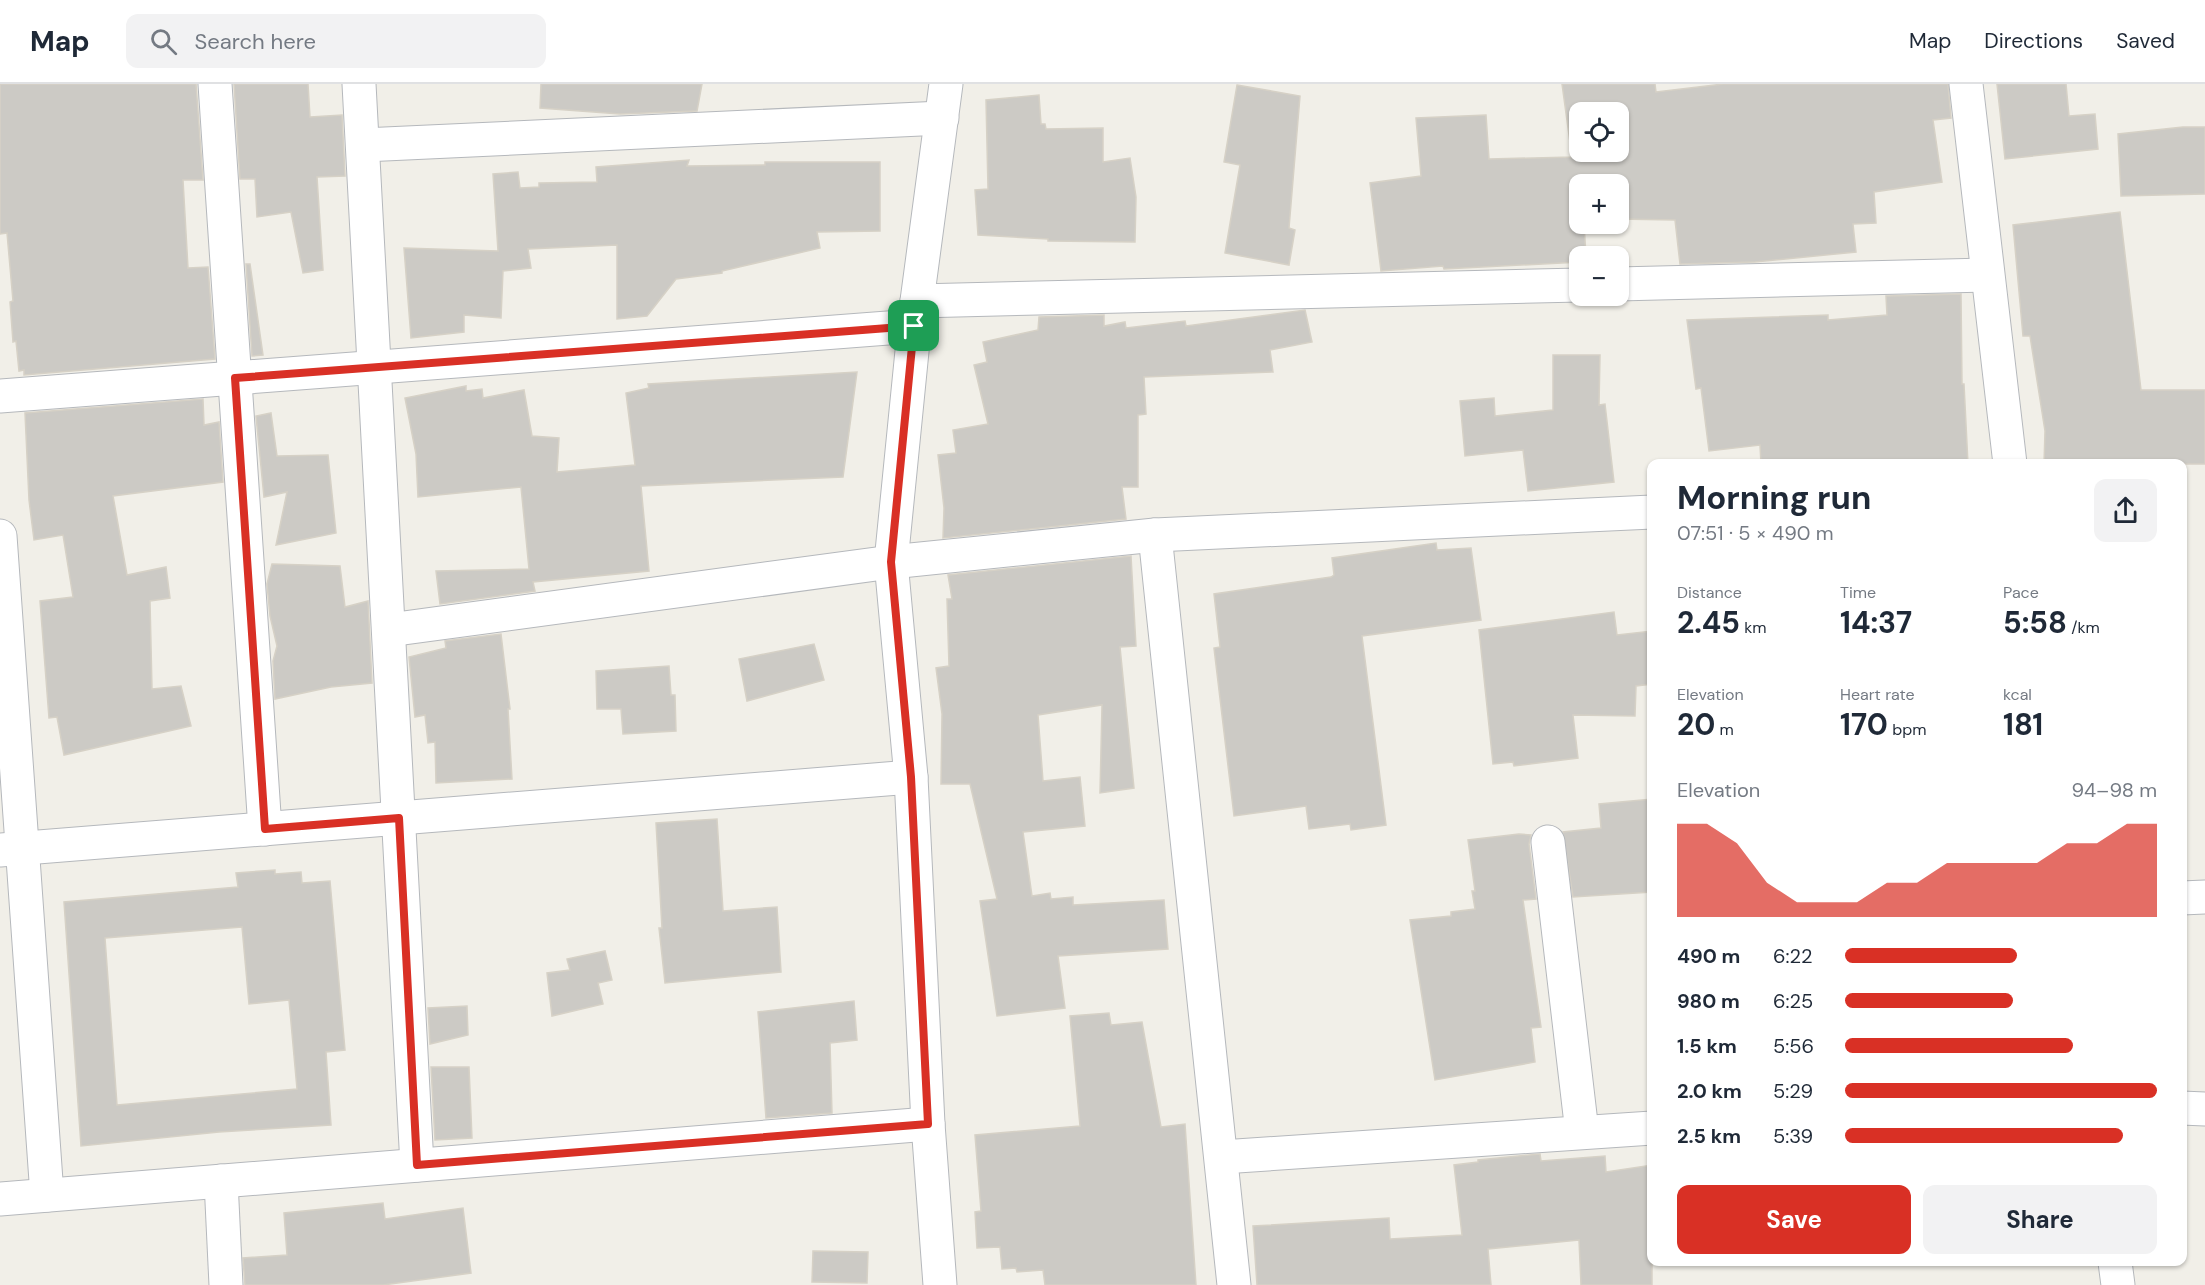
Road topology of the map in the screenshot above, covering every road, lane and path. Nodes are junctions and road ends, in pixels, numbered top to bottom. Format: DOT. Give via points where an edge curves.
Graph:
graph roads {
  1 [pos="214,84"];
  2 [pos="359,84"];
  3 [pos="945,84"];
  4 [pos="1966,84"];
  5 [pos="942,118"];
  6 [pos="363,145"];
  7 [pos="1988,275"];
  8 [pos="1629,284"];
  9 [pos="1569,285"];
  10 [pos="916,313"];
  11 [pos="374,368"];
  12 [pos="235,378"];
  13 [pos="0,396"];
  14 [pos="2009,459"];
  15 [pos="1647,512"];
  16 [pos="1155,535"];
  17 [pos="0,536"];
  18 [pos="891,562"];
  19 [pos="389,630"];
  20 [pos="911,777"];
  21 [pos="399,818"];
  22 [pos="265,829"];
  23 [pos="1548,843"];
  24 [pos="11,849"];
  25 [pos="2205,897"];
  26 [pos="2187,898"];
  27 [pos="2187,1108"];
  28 [pos="2205,1109"];
  29 [pos="928,1124"];
  30 [pos="1647,1128"];
  31 [pos="1582,1132"];
  32 [pos="1222,1156"];
  33 [pos="417,1165"];
  34 [pos="221,1181"];
  35 [pos="47,1195"];
  36 [pos="0,1199"];
  37 [pos="2116,1266"];
  38 [pos="226,1285"];
  39 [pos="940,1285"];
  40 [pos="1234,1285"];
  41 [pos="2118,1285"];
  1 -- 12 [label="street"];
  2 -- 6 [label="street"];
  3 -- 5 [label="street"];
  4 -- 7 [label="street"];
  5 -- 6 [label="street"];
  5 -- 10 [label="street"];
  6 -- 11 [label="street"];
  7 -- 8 [label="street"];
  7 -- 14 [label="street"];
  9 -- 10 [label="street"];
  10 -- 11 [label="street"];
  10 -- 18 [label="street"];
  11 -- 12 [label="street"];
  11 -- 19 [label="street"];
  12 -- 13 [label="street"];
  12 -- 22 [label="street"];
  15 -- 16 [label="street"];
  16 -- 18 [label="street"];
  16 -- 32 [label="street"];
  17 -- 24 [label="street"];
  18 -- 19 [label="street"];
  18 -- 20 [label="street"];
  19 -- 21 [label="street"];
  20 -- 21 [label="street"];
  20 -- 29 [label="street"];
  21 -- 22 [label="street"];
  21 -- 33 [label="street"];
  22 -- 24 [label="street"];
  23 -- 31 [label="street"];
  24 -- 35 [label="street"];
  25 -- 26 [label="street"];
  27 -- 28 [label="street"];
  29 -- 33 [label="street"];
  29 -- 39 [label="street"];
  30 -- 31 [label="street"];
  31 -- 32 [label="street"];
  32 -- 40 [label="street"];
  33 -- 34 [label="street"];
  34 -- 35 [label="street"];
  34 -- 38 [label="street"];
  35 -- 36 [label="street"];
  37 -- 41 [label="street"];
}
